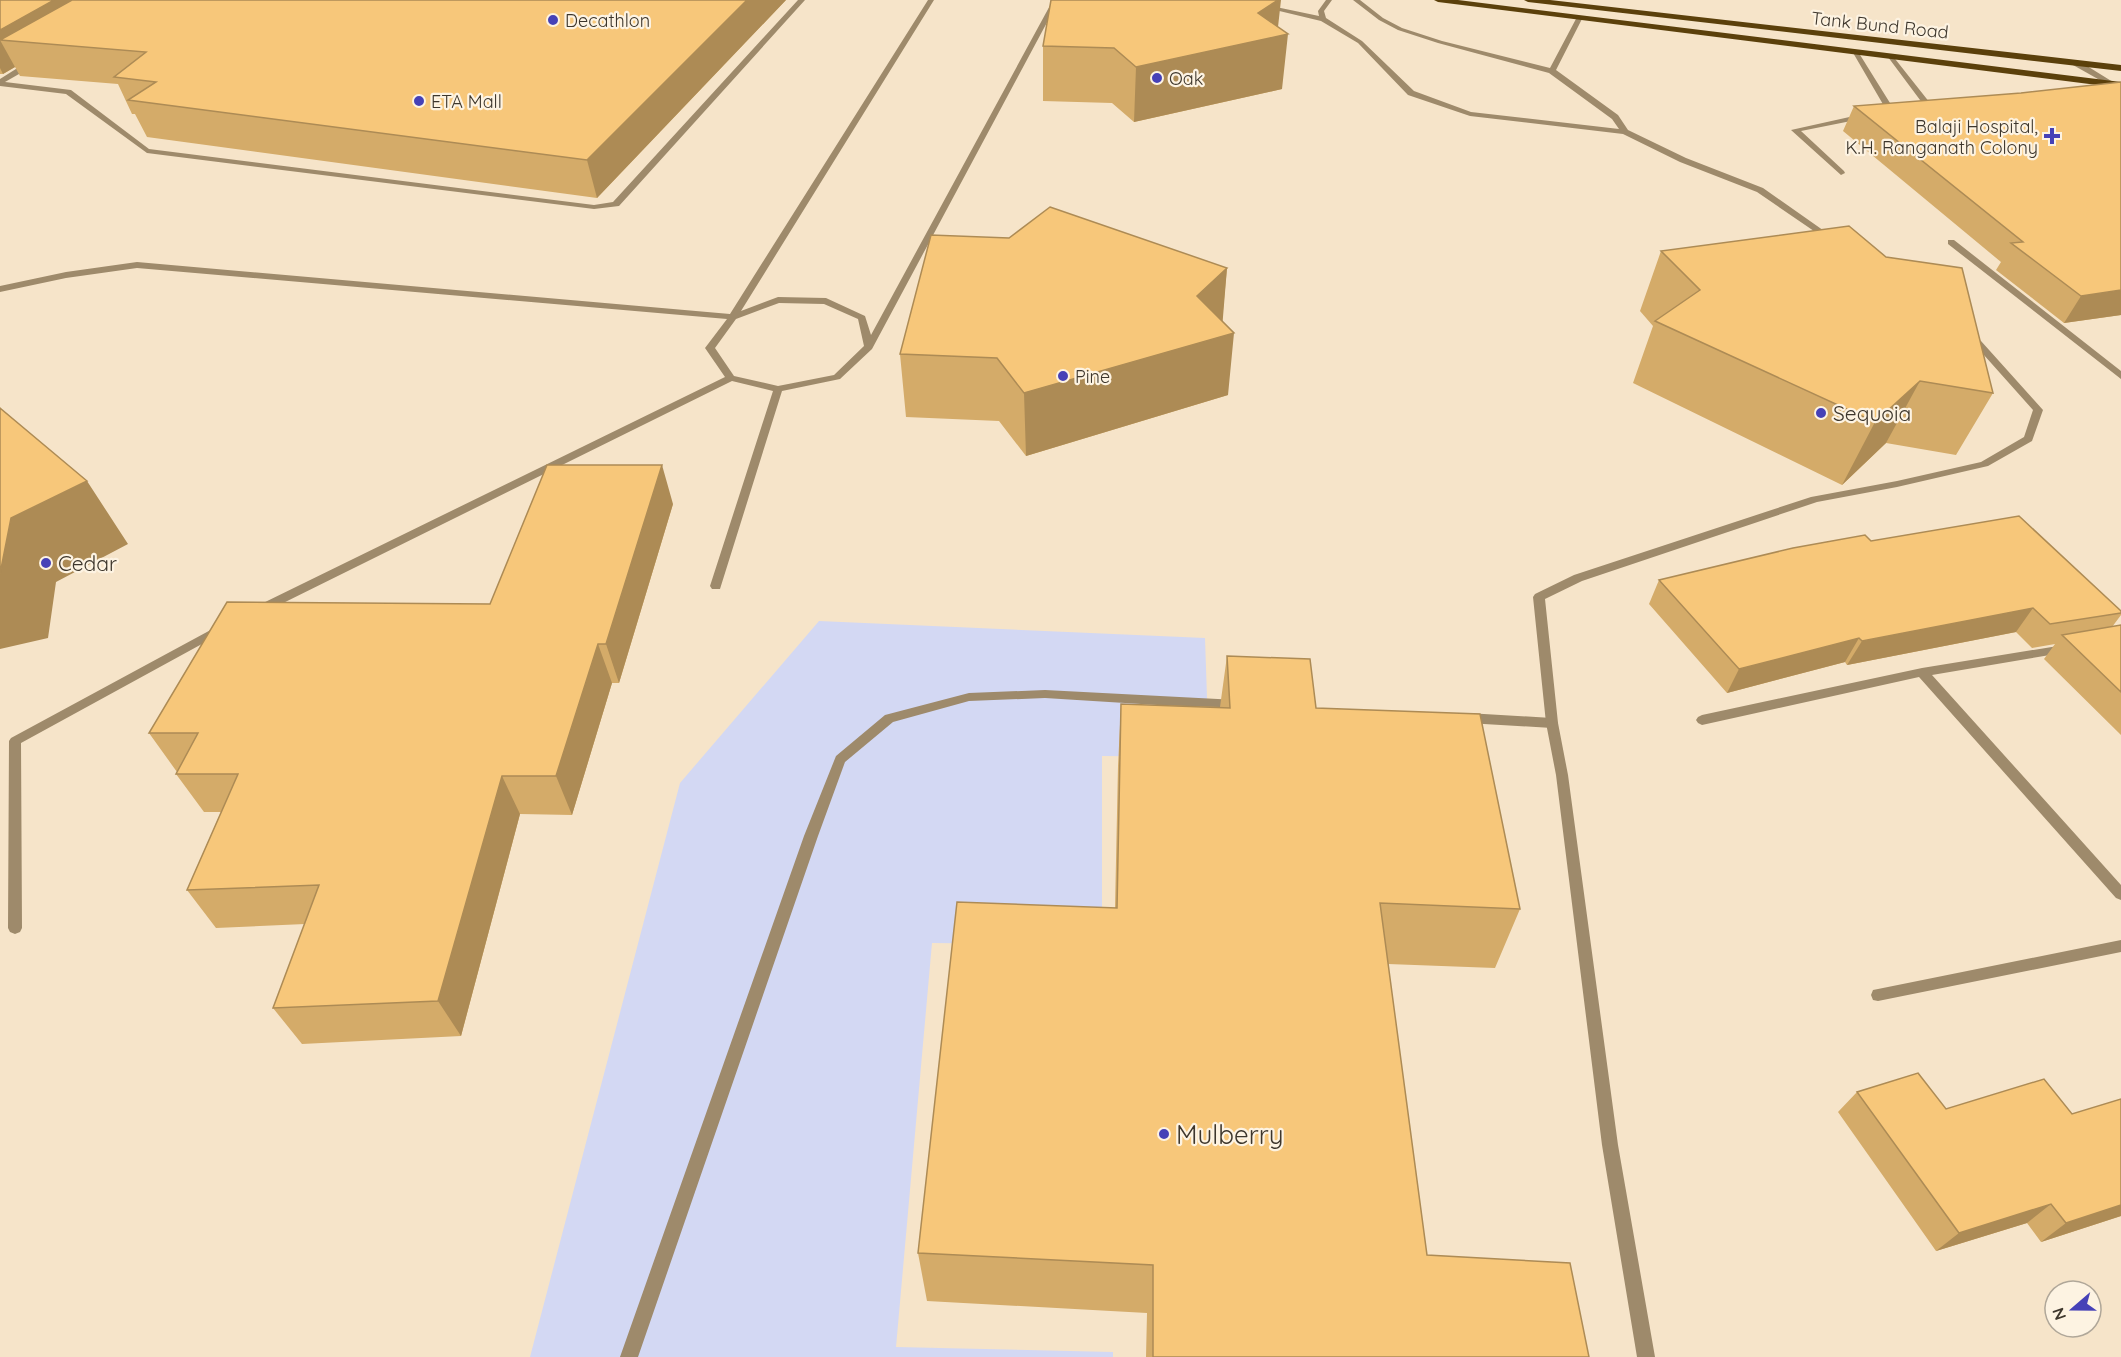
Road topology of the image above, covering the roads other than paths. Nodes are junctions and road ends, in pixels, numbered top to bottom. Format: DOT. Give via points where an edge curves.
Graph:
graph roads {
  1 [pos="802,0"];
  2 [pos="931,0"];
  3 [pos="1056,0"];
  4 [pos="1329,0"];
  5 [pos="1356,0"];
  6 [pos="1438,0"];
  7 [pos="1528,0"];
  8 [pos="1538,1"];
  9 [pos="1258,6"];
  10 [pos="1580,17"];
  11 [pos="1323,20"];
  12 [pos="1856,51"];
  13 [pos="1890,56"];
  14 [pos="40,59"];
  15 [pos="2076,63"];
  16 [pos="2121,68"];
  17 [pos="1552,71"];
  18 [pos="0,83"];
  19 [pos="2110,83"];
  20 [pos="2121,85"];
  21 [pos="2121,90"];
  22 [pos="1906,109"];
  23 [pos="1887,111"];
  24 [pos="1876,113"];
  25 [pos="1625,132"];
  26 [pos="1842,173"];
  27 [pos="1951,242"];
  28 [pos="1840,246"];
  29 [pos="0,289"];
  30 [pos="733,316"];
  31 [pos="1959,331"];
  32 [pos="869,346"];
  33 [pos="2121,376"];
  34 [pos="731,378"];
  35 [pos="778,389"];
  36 [pos="716,586"];
  37 [pos="253,613"];
  38 [pos="232,623"];
  39 [pos="2074,647"];
  40 [pos="1922,672"];
  41 [pos="1245,706"];
  42 [pos="1457,718"];
  43 [pos="1702,720"];
  44 [pos="1552,723"];
  45 [pos="2121,894"];
  46 [pos="15,928"];
  47 [pos="2121,946"];
  48 [pos="1878,995"];
  49 [pos="629,1357"];
  50 [pos="1646,1357"];
  1 -- 18 [label="street" via="616,204 594,207 147,151 68,92"];
  2 -- 30 [label="street"];
  3 -- 32 [label="street"];
  4 -- 11 [label="street" via="1321,11"];
  5 -- 17 [label="street" via="1400,29"];
  6 -- 10 [label="main road"];
  7 -- 8 [label="main road, Tank Bund Road"];
  8 -- 15 [label="main road, Tank Bund Road"];
  9 -- 11 [label="street"];
  10 -- 12 [label="main road"];
  10 -- 17 [label="street"];
  11 -- 25 [label="street" via="1360,42 1411,93 1470,114"];
  12 -- 13 [label="main road"];
  12 -- 22 [label="street" via="1887,104"];
  13 -- 19 [label="main road"];
  13 -- 22 [label="street" via="1927,105"];
  14 -- 18 [label="street"];
  15 -- 16 [label="main road, Tank Bund Road"];
  15 -- 19 [label="street"];
  17 -- 25 [label="street" via="1615,117"];
  19 -- 20 [label="main road"];
  19 -- 21 [label="street"];
  22 -- 23 [label="street"];
  24 -- 26 [label="street" via="1795,130"];
  25 -- 28 [label="street" via="1760,190"];
  27 -- 33 [label="street"];
  29 -- 30 [label="street" via="66,274 137,265"];
  30 -- 32 [label="street" via="778,300 826,301 862,318"];
  30 -- 34 [label="street" via="710,348"];
  31 -- 44 [label="street" via="1978,343 2038,410 2028,439 1984,464 1815,499 1578,578 1539,597"];
  32 -- 35 [label="street" via="837,377"];
  34 -- 35 [label="street"];
  34 -- 37 [label="street"];
  35 -- 36 [label="street"];
  38 -- 46 [label="street" via="15,741"];
  39 -- 40 [label="street"];
  40 -- 43 [label="street"];
  40 -- 45 [label="street"];
  41 -- 49 [label="street" via="1045,694 969,697 889,718 840,759"];
  42 -- 44 [label="street"];
  44 -- 50 [label="street" via="1610,1145"];
  47 -- 48 [label="street"];
}
